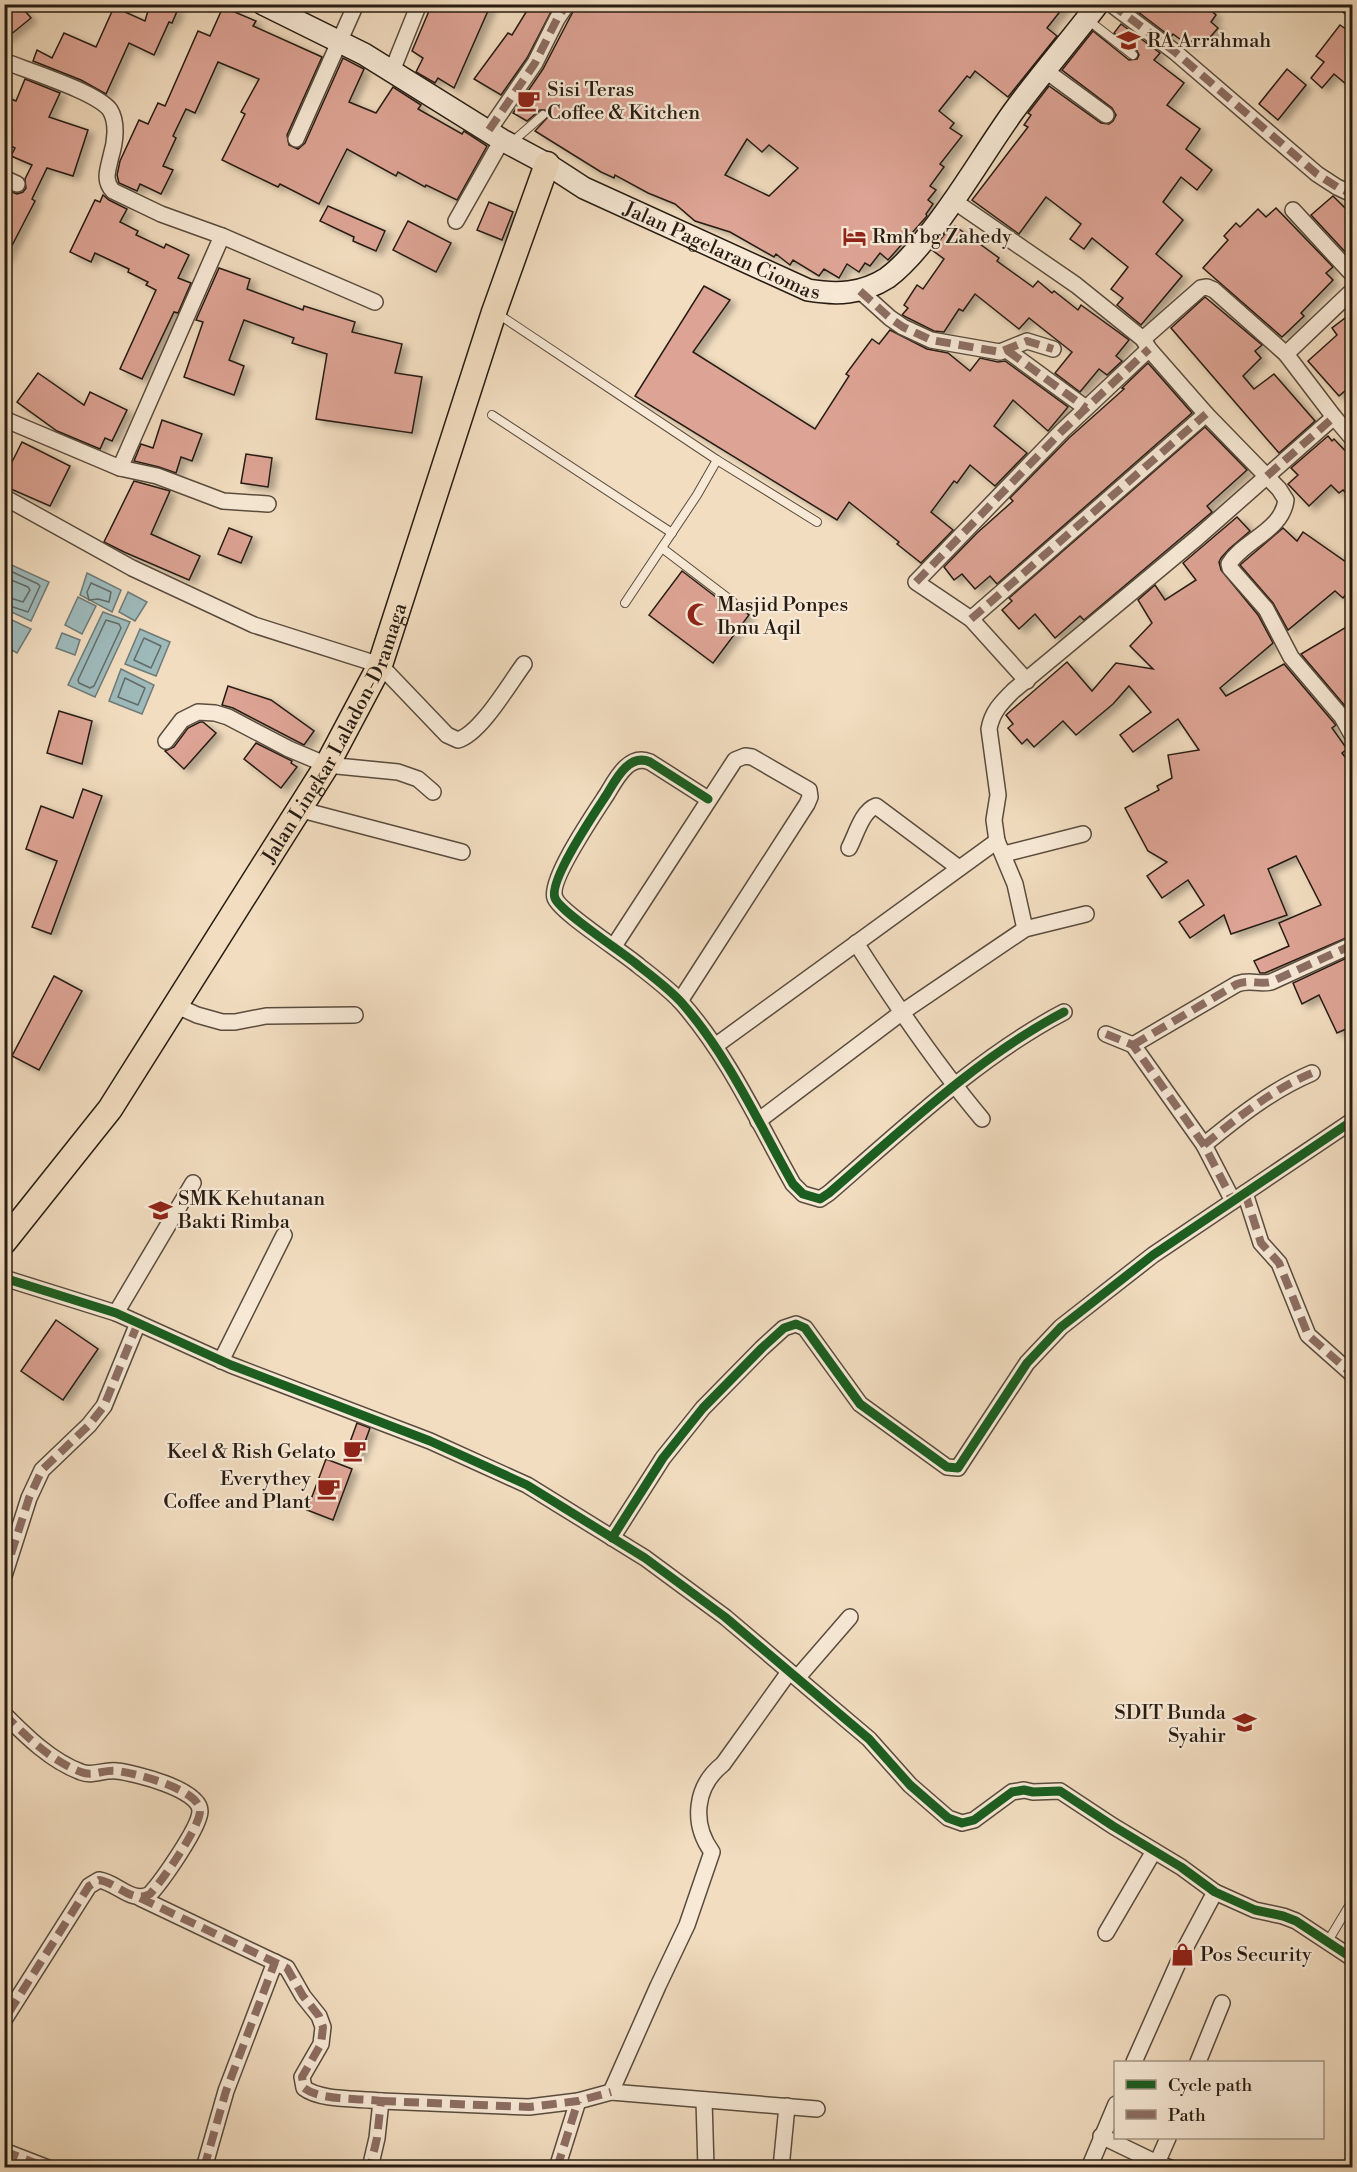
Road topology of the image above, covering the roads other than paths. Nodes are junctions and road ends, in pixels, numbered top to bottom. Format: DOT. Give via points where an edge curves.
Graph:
graph roads {
  1 [pos="263,4"];
  2 [pos="356,4"];
  3 [pos="419,4"];
  4 [pos="567,4"];
  5 [pos="1111,4"];
  6 [pos="1093,12"];
  7 [pos="339,42"];
  8 [pos="1133,55"];
  9 [pos="4,61"];
  10 [pos="392,71"];
  11 [pos="1046,71"];
  12 [pos="543,115"];
  13 [pos="1106,115"];
  14 [pos="500,138"];
  15 [pos="296,139"];
  16 [pos="547,164"];
  17 [pos="1353,194"];
  18 [pos="954,201"];
  19 [pos="1293,210"];
  20 [pos="456,221"];
  21 [pos="222,236"];
  22 [pos="1353,274"];
  23 [pos="860,291"];
  24 [pos="1353,291"];
  25 [pos="375,302"];
  26 [pos="494,312"];
  27 [pos="1146,344"];
  28 [pos="1053,349"];
  29 [pos="1008,351"];
  30 [pos="1286,354"];
  31 [pos="1086,408"];
  32 [pos="1206,414"];
  33 [pos="492,415"];
  34 [pos="1334,417"];
  35 [pos="4,419"];
  36 [pos="1353,438"];
  37 [pos="717,460"];
  38 [pos="120,468"];
  39 [pos="1267,476"];
  40 [pos="4,497"];
  41 [pos="268,504"];
  42 [pos="817,522"];
  43 [pos="672,533"];
  44 [pos="662,548"];
  45 [pos="733,602"];
  46 [pos="625,603"];
  47 [pos="971,619"];
  48 [pos="524,664"];
  49 [pos="380,665"];
  50 [pos="1027,681"];
  51 [pos="1353,735"];
  52 [pos="166,741"];
  53 [pos="327,765"];
  54 [pos="433,792"];
  55 [pos="708,800"];
  56 [pos="298,809"];
  57 [pos="1083,834"];
  58 [pos="849,848"];
  59 [pos="1000,848"];
  60 [pos="462,852"];
  61 [pos="959,868"];
  62 [pos="1086,915"];
  63 [pos="1025,929"];
  64 [pos="856,943"];
  65 [pos="1353,945"];
  66 [pos="614,946"];
  67 [pos="680,1001"];
  68 [pos="175,1005"];
  69 [pos="1064,1012"];
  70 [pos="901,1013"];
  71 [pos="355,1015"];
  72 [pos="1106,1034"];
  73 [pos="1133,1045"];
  74 [pos="715,1046"];
  75 [pos="1312,1073"];
  76 [pos="954,1086"];
  77 [pos="981,1119"];
  78 [pos="1353,1120"];
  79 [pos="758,1121"];
  80 [pos="1204,1145"];
  81 [pos="193,1183"];
  82 [pos="1239,1197"];
  83 [pos="284,1235"];
  84 [pos="4,1242"];
  85 [pos="4,1278"];
  86 [pos="116,1313"];
  87 [pos="138,1323"];
  88 [pos="221,1361"];
  89 [pos="1353,1374"];
  90 [pos="612,1538"];
  91 [pos="4,1576"];
  92 [pos="850,1617"];
  93 [pos="794,1675"];
  94 [pos="4,1714"];
  95 [pos="1154,1851"];
  96 [pos="1215,1892"];
  97 [pos="140,1898"];
  98 [pos="1353,1901"];
  99 [pos="1106,1933"];
  100 [pos="1328,1941"];
  101 [pos="1353,1958"];
  102 [pos="276,1962"];
  103 [pos="1222,2003"];
  104 [pos="4,2020"];
  105 [pos="1134,2061"];
  106 [pos="1198,2061"];
  107 [pos="612,2092"];
  108 [pos="704,2100"];
  109 [pos="381,2101"];
  110 [pos="578,2101"];
  111 [pos="788,2106"];
  112 [pos="1114,2108"];
  113 [pos="817,2109"];
  114 [pos="1101,2136"];
  115 [pos="1168,2139"];
  116 [pos="4,2151"];
  117 [pos="1163,2165"];
  118 [pos="48,2168"];
  119 [pos="204,2168"];
  120 [pos="370,2168"];
  121 [pos="557,2168"];
  122 [pos="706,2168"];
  123 [pos="781,2168"];
  124 [pos="1089,2168"];
  1 -- 7 [label="main road, Jalan Pagelaran Ciomas"];
  2 -- 7 [label="street"];
  3 -- 10 [label="street"];
  4 -- 14 [label="street"];
  5 -- 17 [label="street" via="1175,52 1317,174"];
  6 -- 8 [label="lane"];
  6 -- 11 [label="main road, Jalan Pagelaran Ciomas"];
  7 -- 10 [label="main road, Jalan Pagelaran Ciomas"];
  7 -- 15 [label="street"];
  9 -- 21 [label="street" via="96,98 111,112 114,145 106,176 113,191"];
  10 -- 14 [label="main road, Jalan Pagelaran Ciomas"];
  11 -- 13 [label="street"];
  11 -- 18 [label="main road, Jalan Pagelaran Ciomas" via="1014,110"];
  12 -- 14 [label="lane"];
  14 -- 16 [label="main road, Jalan Pagelaran Ciomas"];
  14 -- 20 [label="street"];
  16 -- 23 [label="main road, Jalan Pagelaran Ciomas" via="616,204 808,290"];
  16 -- 26 [label="main road, Jalan Lingkar Laladon-Dramaga"];
  18 -- 23 [label="main road, Jalan Pagelaran Ciomas" via="901,267"];
  18 -- 27 [label="street" via="1076,285"];
  19 -- 22 [label="street"];
  21 -- 25 [label="street"];
  21 -- 38 [label="street"];
  23 -- 29 [label="street" via="915,334 984,350"];
  24 -- 30 [label="street"];
  26 -- 37 [label="lane"];
  26 -- 49 [label="main road, Jalan Lingkar Laladon-Dramaga"];
  27 -- 30 [label="street" via="1190,296 1207,287"];
  27 -- 31 [label="street"];
  27 -- 32 [label="street"];
  28 -- 29 [label="street" via="1028,341"];
  29 -- 31 [label="street"];
  30 -- 34 [label="street"];
  31 -- 47 [label="street" via="916,582"];
  32 -- 39 [label="street"];
  32 -- 47 [label="street"];
  33 -- 43 [label="lane"];
  34 -- 36 [label="street"];
  34 -- 39 [label="street"];
  35 -- 38 [label="street"];
  37 -- 42 [label="lane"];
  37 -- 43 [label="lane"];
  38 -- 41 [label="street" via="157,476 224,501"];
  39 -- 50 [label="street"];
  39 -- 51 [label="street" via="1286,500 1283,514 1238,553 1230,568 1266,609 1291,657"];
  40 -- 49 [label="street" via="132,568 255,624"];
  43 -- 44 [label="lane"];
  44 -- 45 [label="lane"];
  44 -- 46 [label="lane"];
  47 -- 50 [label="street"];
  48 -- 49 [label="street" via="483,721 471,734 458,740 447,735"];
  49 -- 53 [label="main road, Jalan Lingkar Laladon-Dramaga"];
  50 -- 59 [label="street" via="1004,700 991,718 990,742 998,795 994,820"];
  52 -- 53 [label="street" via="182,720 198,712 215,713"];
  53 -- 54 [label="street" via="398,772 418,779"];
  53 -- 56 [label="main road, Jalan Lingkar Laladon-Dramaga"];
  55 -- 66 [label="street"];
  55 -- 66 [label="street" via="645,760 634,761 612,785 563,866 553,892 568,914"];
  55 -- 67 [label="street" via="735,760 745,756 810,793 807,804"];
  56 -- 60 [label="street"];
  56 -- 68 [label="main road, Jalan Lingkar Laladon-Dramaga"];
  57 -- 59 [label="street"];
  58 -- 61 [label="street" via="866,814 876,806"];
  59 -- 61 [label="street"];
  59 -- 63 [label="street" via="1015,884"];
  61 -- 64 [label="street"];
  62 -- 63 [label="street"];
  63 -- 70 [label="street"];
  64 -- 70 [label="street"];
  64 -- 74 [label="street"];
  65 -- 73 [label="street" via="1271,982 1246,980 1237,984"];
  66 -- 67 [label="street"];
  67 -- 74 [label="street"];
  68 -- 71 [label="street" via="222,1022 266,1016"];
  68 -- 84 [label="main road, Jalan Lingkar Laladon-Dramaga" via="110,1109"];
  69 -- 76 [label="street" via="1042,1023"];
  70 -- 76 [label="street"];
  70 -- 79 [label="street"];
  72 -- 73 [label="street"];
  73 -- 80 [label="street"];
  74 -- 79 [label="street"];
  75 -- 80 [label="street" via="1288,1083"];
  76 -- 77 [label="street"];
  76 -- 79 [label="street" via="820,1198 803,1194 793,1184"];
  78 -- 82 [label="street"];
  80 -- 82 [label="street"];
  81 -- 86 [label="street"];
  82 -- 89 [label="street" via="1261,1243 1279,1263 1308,1335"];
  82 -- 90 [label="street" via="1153,1255 1061,1327 1027,1363 958,1468 947,1467 860,1404 805,1328 796,1324 784,1328 703,1408 663,1458"];
  83 -- 88 [label="street"];
  85 -- 86 [label="street"];
  86 -- 87 [label="street"];
  87 -- 88 [label="street"];
  87 -- 91 [label="street" via="104,1406 42,1470"];
  88 -- 90 [label="street" via="363,1414 511,1476"];
  90 -- 93 [label="street" via="725,1617"];
  92 -- 93 [label="street"];
  93 -- 95 [label="street" via="869,1739 910,1785 948,1818 974,1820 1012,1792 1060,1791"];
  93 -- 107 [label="street" via="707,1781 698,1809 698,1825 711,1852 687,1925"];
  94 -- 97 [label="street" via="32,1741 73,1768 89,1774 108,1770 135,1774 179,1789 194,1800 200,1811 195,1828 154,1889"];
  95 -- 96 [label="street"];
  95 -- 99 [label="street"];
  96 -- 100 [label="street" via="1255,1910 1283,1916"];
  96 -- 105 [label="street" via="1182,1954"];
  97 -- 102 [label="street"];
  97 -- 104 [label="street" via="105,1881 90,1886"];
  98 -- 100 [label="lane"];
  100 -- 101 [label="street"];
  102 -- 109 [label="street" via="287,1968 322,2021 321,2044 302,2077 304,2088 322,2096"];
  102 -- 119 [label="street" via="226,2091"];
  103 -- 106 [label="street"];
  107 -- 108 [label="street"];
  107 -- 110 [label="street"];
  108 -- 111 [label="street"];
  108 -- 122 [label="street"];
  109 -- 110 [label="street" via="529,2107"];
  109 -- 120 [label="street"];
  110 -- 121 [label="street"];
  111 -- 113 [label="street"];
  111 -- 123 [label="street"];
  112 -- 114 [label="street"];
  114 -- 117 [label="street"];
  114 -- 124 [label="street"];
  115 -- 117 [label="street"];
  116 -- 118 [label="street"];
}
